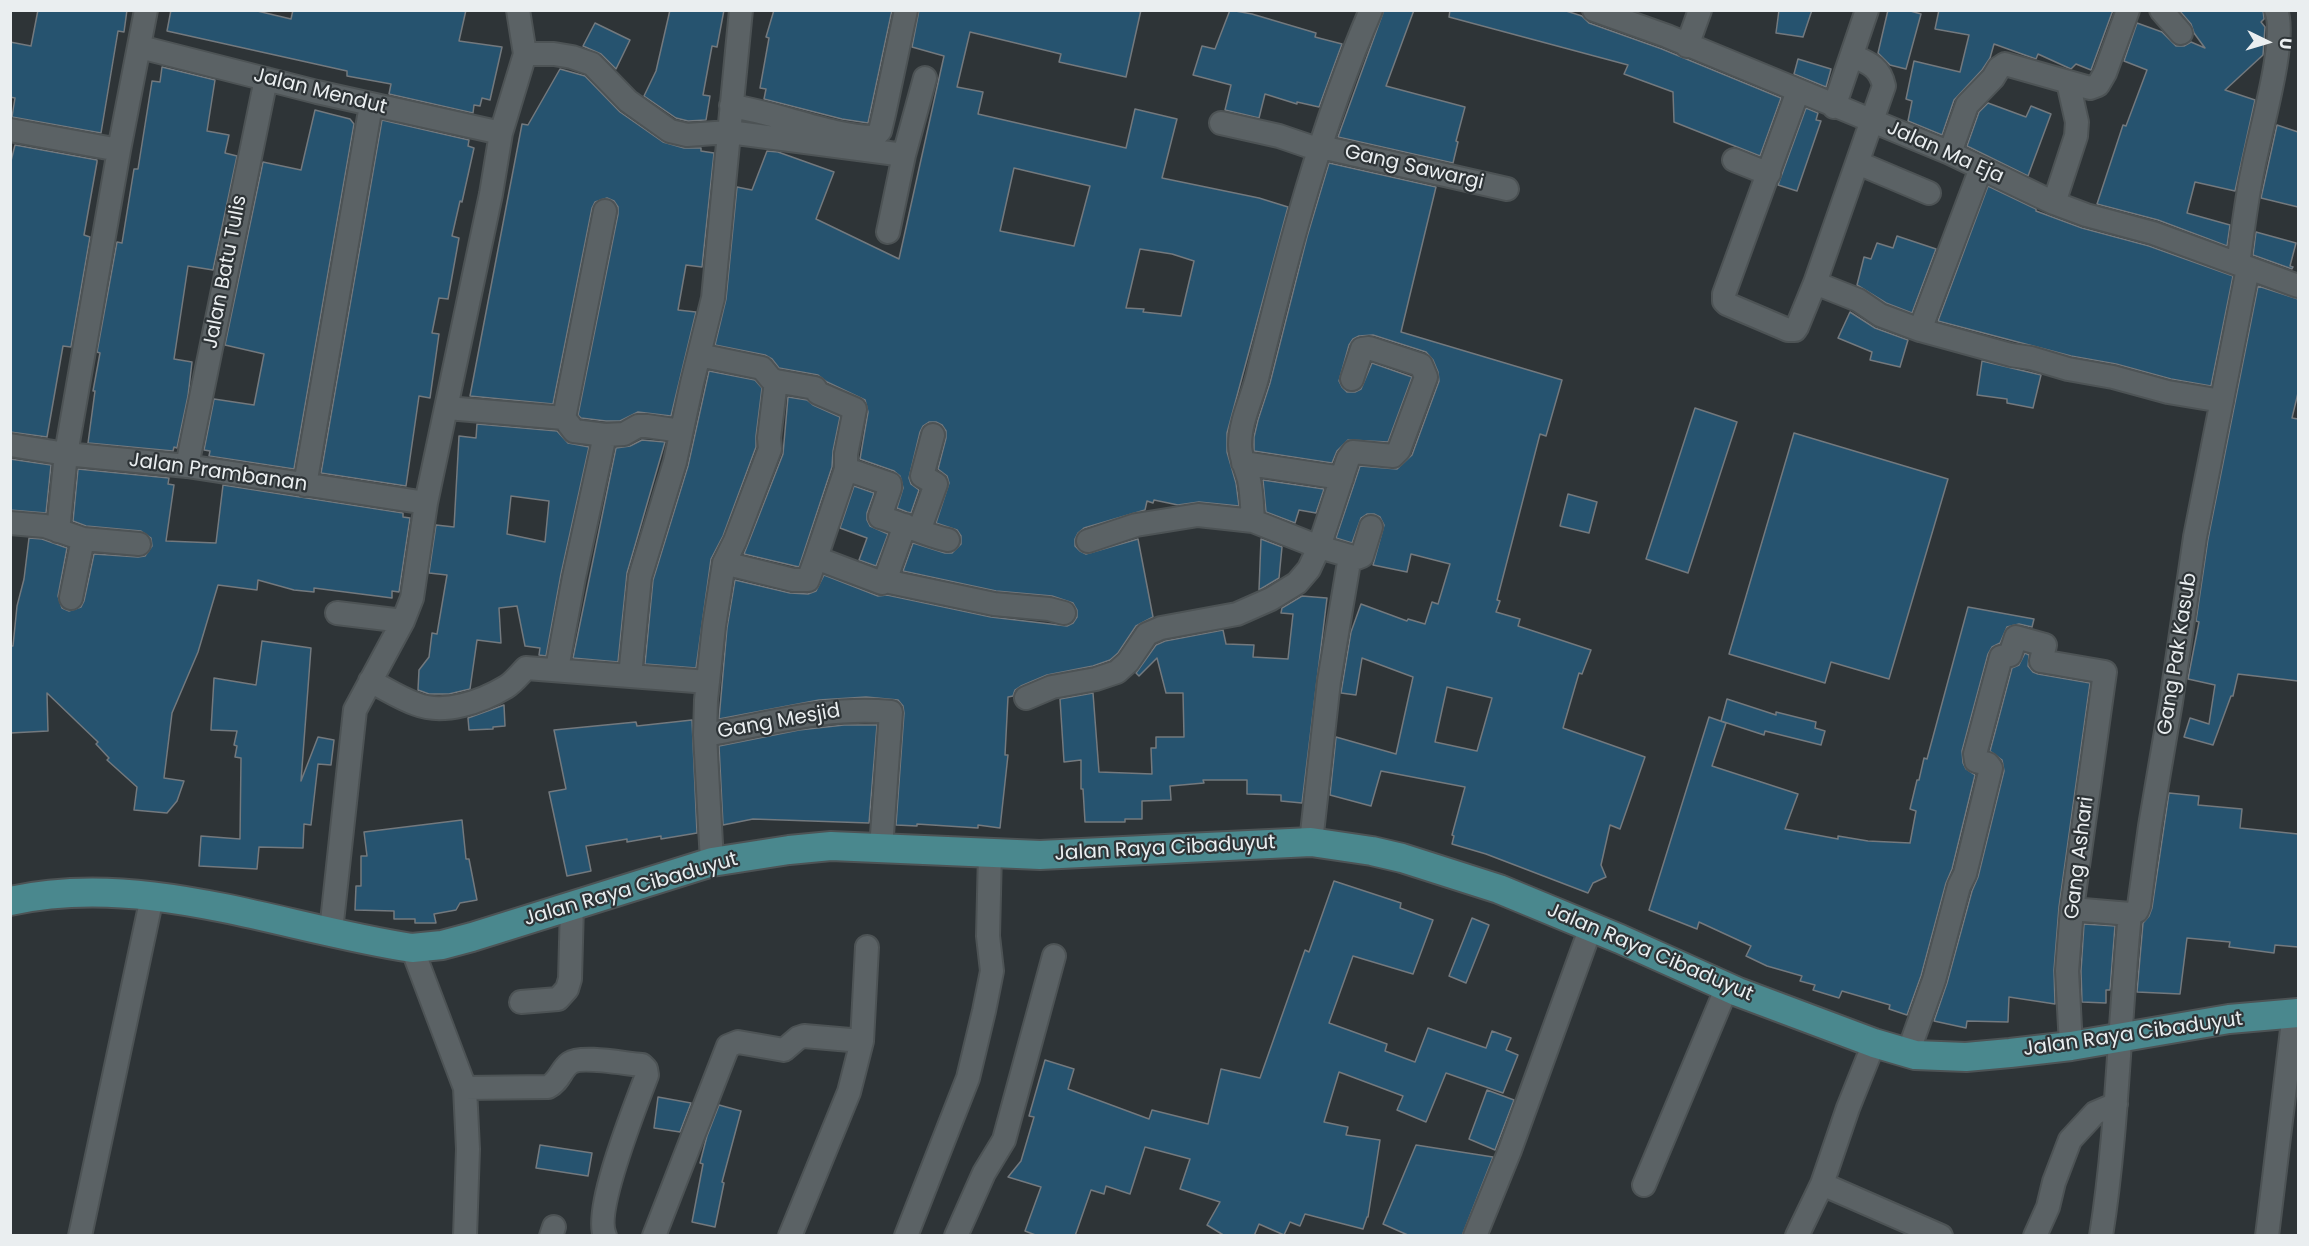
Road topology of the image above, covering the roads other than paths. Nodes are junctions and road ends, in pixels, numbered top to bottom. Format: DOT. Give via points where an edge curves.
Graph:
graph roads {
  1 [pos="146,10"];
  2 [pos="518,10"];
  3 [pos="741,10"];
  4 [pos="906,10"];
  5 [pos="1371,10"];
  6 [pos="1594,10"];
  7 [pos="1700,10"];
  8 [pos="1868,10"];
  9 [pos="2128,10"];
  10 [pos="2161,10"];
  11 [pos="2276,10"];
  12 [pos="1632,16"];
  13 [pos="2181,33"];
  14 [pos="140,46"];
  15 [pos="1687,46"];
  16 [pos="525,54"];
  17 [pos="1853,56"];
  18 [pos="925,78"];
  19 [pos="266,79"];
  20 [pos="2068,82"];
  21 [pos="1798,91"];
  22 [pos="371,105"];
  23 [pos="731,106"];
  24 [pos="1834,106"];
  25 [pos="1872,121"];
  26 [pos="1221,123"];
  27 [pos="10,130"];
  28 [pos="729,132"];
  29 [pos="501,133"];
  30 [pos="1320,148"];
  31 [pos="119,150"];
  32 [pos="1950,153"];
  33 [pos="904,154"];
  34 [pos="1734,160"];
  35 [pos="1858,163"];
  36 [pos="1981,168"];
  37 [pos="1769,174"];
  38 [pos="1507,189"];
  39 [pos="1929,193"];
  40 [pos="2054,203"];
  41 [pos="605,211"];
  42 [pos="888,232"];
  43 [pos="2243,266"];
  44 [pos="1815,283"];
  45 [pos="2298,286"];
  46 [pos="1920,330"];
  47 [pos="699,355"];
  48 [pos="1352,379"];
  49 [pos="776,381"];
  50 [pos="2222,401"];
  51 [pos="447,408"];
  52 [pos="564,418"];
  53 [pos="681,431"];
  54 [pos="605,435"];
  55 [pos="933,435"];
  56 [pos="10,445"];
  57 [pos="66,454"];
  58 [pos="1243,463"];
  59 [pos="187,466"];
  60 [pos="846,470"];
  61 [pos="1342,478"];
  62 [pos="305,485"];
  63 [pos="426,503"];
  64 [pos="1253,521"];
  65 [pos="10,523"];
  66 [pos="1371,527"];
  67 [pos="912,528"];
  68 [pos="58,531"];
  69 [pos="83,539"];
  70 [pos="948,540"];
  71 [pos="1088,541"];
  72 [pos="139,544"];
  73 [pos="1319,547"];
  74 [pos="1350,556"];
  75 [pos="816,558"];
  76 [pos="724,563"];
  77 [pos="885,580"];
  78 [pos="71,598"];
  79 [pos="337,613"];
  80 [pos="1064,613"];
  81 [pos="403,621"];
  82 [pos="557,669"];
  83 [pos="630,676"];
  84 [pos="370,681"];
  85 [pos="708,682"];
  86 [pos="1026,698"];
  87 [pos="705,735"];
  88 [pos="1311,843"];
  89 [pos="881,848"];
  90 [pos="990,852"];
  91 [pos="712,862"];
  92 [pos="152,897"];
  93 [pos="10,901"];
  94 [pos="572,906"];
  95 [pos="2072,909"];
  96 [pos="2130,914"];
  97 [pos="1591,927"];
  98 [pos="331,931"];
  99 [pos="867,947"];
  100 [pos="412,948"];
  101 [pos="1054,956"];
  102 [pos="1727,987"];
  103 [pos="521,1002"];
  104 [pos="2296,1013"];
  105 [pos="2119,1037"];
  106 [pos="862,1041"];
  107 [pos="1874,1043"];
  108 [pos="2071,1046"];
  109 [pos="1908,1053"];
  110 [pos="465,1088"];
  111 [pos="2116,1104"];
  112 [pos="1822,1184"];
  113 [pos="1644,1185"];
  114 [pos="80,1236"];
  115 [pos="465,1236"];
  116 [pos="605,1236"];
  117 [pos="654,1236"];
  118 [pos="790,1236"];
  119 [pos="906,1236"];
  120 [pos="956,1236"];
  121 [pos="1474,1236"];
  122 [pos="1797,1236"];
  123 [pos="1941,1236"];
  124 [pos="2035,1236"];
  125 [pos="2101,1236"];
  126 [pos="2267,1236"];
  1 -- 14 [label="street"];
  2 -- 16 [label="street"];
  3 -- 23 [label="street"];
  4 -- 23 [label="street" via="880,131 874,137"];
  5 -- 30 [label="street"];
  6 -- 12 [label="street, Jalan Ma Eja"];
  7 -- 15 [label="street"];
  8 -- 17 [label="street"];
  9 -- 20 [label="street" via="2098,85 2090,88"];
  10 -- 13 [label="street"];
  11 -- 43 [label="street, Gang Pak Kasub" via="2279,25 2273,84 2252,172"];
  12 -- 15 [label="street, Jalan Ma Eja"];
  14 -- 19 [label="street, Jalan Mendut"];
  14 -- 31 [label="street"];
  15 -- 21 [label="street, Jalan Ma Eja"];
  16 -- 28 [label="street" via="554,54 592,64 628,101 670,131 687,135"];
  16 -- 29 [label="street"];
  17 -- 24 [label="street"];
  17 -- 25 [label="street" via="1873,65 1882,76 1884,86"];
  18 -- 33 [label="street"];
  19 -- 22 [label="street, Jalan Mendut"];
  19 -- 59 [label="street, Jalan Batu Tulis"];
  20 -- 32 [label="street" via="2005,64 1967,105"];
  20 -- 40 [label="street" via="2077,122 2076,136"];
  21 -- 24 [label="street, Jalan Ma Eja"];
  21 -- 37 [label="street"];
  22 -- 29 [label="street, Jalan Mendut"];
  22 -- 62 [label="street"];
  23 -- 28 [label="street"];
  24 -- 25 [label="street, Jalan Ma Eja"];
  25 -- 32 [label="street, Jalan Ma Eja"];
  25 -- 35 [label="street"];
  26 -- 30 [label="street, Gang Sawargi"];
  27 -- 31 [label="street"];
  28 -- 33 [label="street"];
  28 -- 47 [label="street" via="713,298"];
  29 -- 51 [label="street"];
  30 -- 38 [label="street, Gang Sawargi"];
  30 -- 58 [label="street" via="1245,419 1240,445"];
  31 -- 57 [label="street"];
  32 -- 36 [label="street, Jalan Ma Eja"];
  33 -- 42 [label="street"];
  34 -- 37 [label="street"];
  35 -- 39 [label="street"];
  35 -- 44 [label="street"];
  36 -- 40 [label="street, Jalan Ma Eja"];
  36 -- 46 [label="street"];
  37 -- 44 [label="street" via="1724,301 1795,330"];
  40 -- 43 [label="street, Jalan Ma Eja" via="2153,232"];
  41 -- 52 [label="street"];
  43 -- 45 [label="street, Jalan Ma Eja"];
  43 -- 50 [label="street, Gang Pak Kasub"];
  44 -- 46 [label="street"];
  46 -- 50 [label="street" via="2012,356"];
  47 -- 49 [label="street" via="762,368"];
  47 -- 53 [label="street"];
  48 -- 61 [label="street" via="1362,349 1369,348 1421,365 1426,377 1399,450 1393,456 1353,452"];
  49 -- 60 [label="street" via="814,388 855,409"];
  49 -- 76 [label="street, Gang Mesjid" via="770,449"];
  50 -- 96 [label="street, Gang Pak Kasub" via="2195,537 2139,906"];
  51 -- 52 [label="street"];
  51 -- 63 [label="street"];
  52 -- 54 [label="street" via="574,431"];
  53 -- 54 [label="street" via="638,426 624,434"];
  53 -- 83 [label="street" via="640,577"];
  54 -- 82 [label="street"];
  55 -- 67 [label="street" via="922,476 936,484"];
  56 -- 57 [label="street, Jalan Prambanan"];
  57 -- 59 [label="street, Jalan Prambanan"];
  57 -- 68 [label="street"];
  58 -- 61 [label="street"];
  58 -- 64 [label="street" via="1249,480"];
  59 -- 62 [label="street, Jalan Prambanan"];
  60 -- 67 [label="street" via="890,484 880,517"];
  60 -- 75 [label="street"];
  61 -- 73 [label="street"];
  62 -- 63 [label="street, Jalan Prambanan"];
  63 -- 81 [label="street" via="412,598"];
  64 -- 71 [label="street" via="1198,515 1136,525"];
  64 -- 73 [label="street"];
  65 -- 68 [label="street"];
  66 -- 74 [label="street" via="1361,558"];
  67 -- 70 [label="street"];
  67 -- 77 [label="street"];
  68 -- 69 [label="street"];
  69 -- 72 [label="street"];
  69 -- 78 [label="street"];
  73 -- 74 [label="street"];
  73 -- 86 [label="street" via="1297,583 1271,599 1237,614 1161,628 1147,634 1117,672 1052,687"];
  74 -- 88 [label="street" via="1329,681"];
  75 -- 76 [label="street" via="808,580"];
  75 -- 77 [label="street" via="882,583"];
  76 -- 85 [label="street, Gang Mesjid"];
  77 -- 80 [label="street"];
  79 -- 81 [label="street"];
  81 -- 84 [label="street"];
  82 -- 83 [label="street"];
  82 -- 84 [label="street" via="526,668 508,686 492,694 444,708 415,704"];
  83 -- 85 [label="street"];
  84 -- 98 [label="street" via="355,710"];
  85 -- 87 [label="street, Gang Mesjid"];
  87 -- 89 [label="street, Gang Mesjid" via="821,712 891,712"];
  87 -- 91 [label="street"];
  88 -- 90 [label="main road, Jalan Raya Cibaduyut" via="1040,855"];
  88 -- 97 [label="main road, Jalan Raya Cibaduyut" via="1372,851 1423,864"];
  89 -- 90 [label="main road, Jalan Raya Cibaduyut"];
  89 -- 91 [label="main road, Jalan Raya Cibaduyut" via="831,846"];
  90 -- 119 [label="street" via="988,936 992,971 984,1011 968,1078"];
  91 -- 94 [label="main road, Jalan Raya Cibaduyut"];
  92 -- 93 [label="main road, Jalan Raya Cibaduyut" via="72,894"];
  92 -- 98 [label="main road, Jalan Raya Cibaduyut"];
  92 -- 114 [label="street"];
  94 -- 100 [label="main road, Jalan Raya Cibaduyut" via="442,945"];
  94 -- 103 [label="street" via="567,989 558,999"];
  95 -- 96 [label="street"];
  95 -- 108 [label="street, Gang Ashari" via="2067,971"];
  95 -- 109 [label="street, Gang Ashari" via="2105,672 2041,661 2045,645 2016,637 2010,655 2001,657 1975,754 1976,761 1991,768 1934,981"];
  96 -- 105 [label="street, Gang Pak Kasub"];
  97 -- 102 [label="main road, Jalan Raya Cibaduyut"];
  97 -- 121 [label="street" via="1510,1150"];
  98 -- 100 [label="main road, Jalan Raya Cibaduyut"];
  99 -- 106 [label="street"];
  100 -- 110 [label="street"];
  101 -- 120 [label="street" via="1004,1140 984,1173"];
  102 -- 107 [label="main road, Jalan Raya Cibaduyut"];
  102 -- 113 [label="street"];
  104 -- 105 [label="main road, Jalan Raya Cibaduyut" via="2229,1019"];
  104 -- 126 [label="street"];
  105 -- 108 [label="main road, Jalan Raya Cibaduyut"];
  105 -- 111 [label="street, Gang Pak Kasub"];
  106 -- 117 [label="street" via="804,1036 784,1050 738,1042 728,1046"];
  106 -- 118 [label="street" via="849,1092"];
  107 -- 109 [label="main road, Jalan Raya Cibaduyut"];
  107 -- 112 [label="street"];
  108 -- 109 [label="main road, Jalan Raya Cibaduyut" via="1966,1056"];
  110 -- 115 [label="street"];
  110 -- 116 [label="street" via="548,1088 558,1081 567,1065 579,1060 642,1065 646,1069 614,1169 602,1222"];
  111 -- 124 [label="street" via="2095,1113 2070,1140"];
  111 -- 125 [label="street, Gang Pak Kasub"];
  112 -- 122 [label="street"];
  112 -- 123 [label="street"];
}
